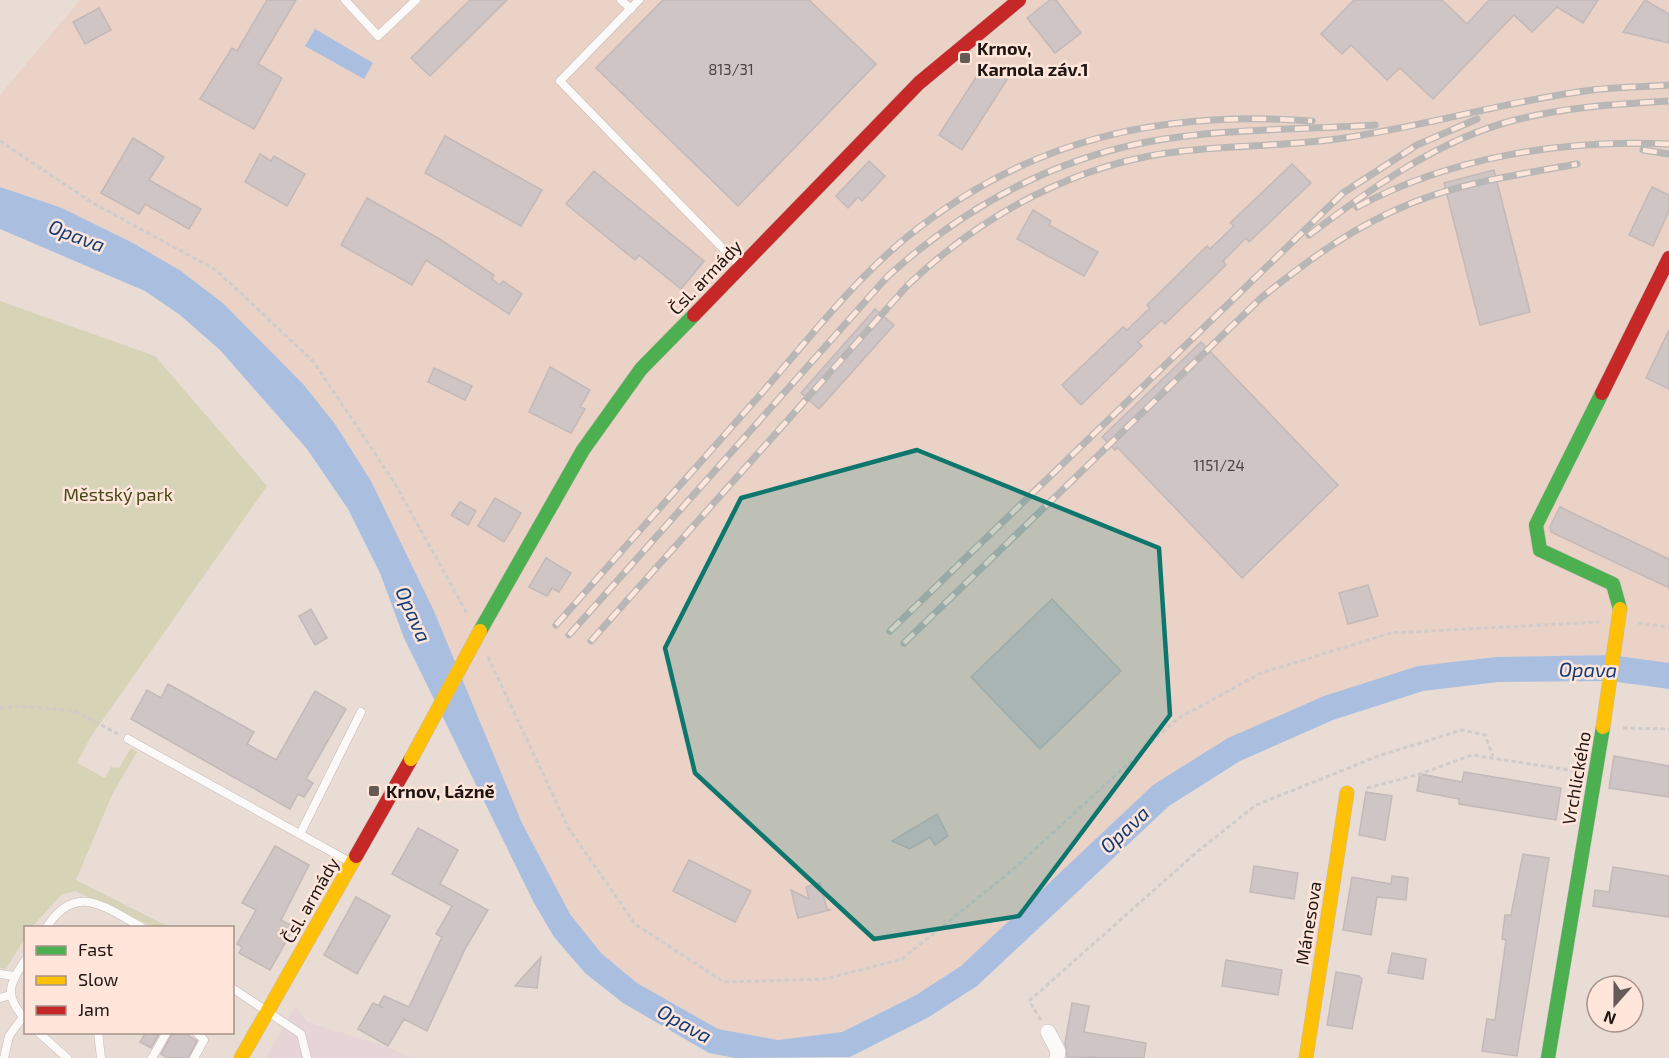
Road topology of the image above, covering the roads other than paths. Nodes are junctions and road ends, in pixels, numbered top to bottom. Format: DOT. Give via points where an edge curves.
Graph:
graph roads {
  1 [pos="345,0"];
  2 [pos="416,0"];
  3 [pos="621,0"];
  4 [pos="639,0"];
  5 [pos="1019,0"];
  6 [pos="631,9"];
  7 [pos="1669,258"];
  8 [pos="741,267"];
  9 [pos="361,712"];
  10 [pos="128,739"];
  11 [pos="1347,793"];
  12 [pos="300,834"];
  13 [pos="352,862"];
  14 [pos="47,926"];
  15 [pos="141,926"];
  16 [pos="24,961"];
  17 [pos="0,974"];
  18 [pos="14,976"];
  19 [pos="234,989"];
  20 [pos="10,995"];
  21 [pos="0,998"];
  22 [pos="268,1010"];
  23 [pos="24,1019"];
  24 [pos="1048,1032"];
  25 [pos="40,1034"];
  26 [pos="98,1034"];
  27 [pos="166,1034"];
  28 [pos="198,1034"];
  29 [pos="4,1058"];
  30 [pos="67,1058"];
  31 [pos="101,1058"];
  32 [pos="152,1058"];
  33 [pos="194,1058"];
  34 [pos="241,1058"];
  35 [pos="307,1058"];
  36 [pos="1057,1058"];
  37 [pos="1306,1058"];
  38 [pos="1548,1058"];
  1 -- 2 [label="lane" via="378,36"];
  3 -- 6 [label="lane"];
  4 -- 6 [label="lane"];
  5 -- 8 [label="main road, Čsl. armády" via="919,83"];
  6 -- 8 [label="lane" via="560,81"];
  7 -- 38 [label="main road, Vrchlického, bridge" via="1536,525 1540,550 1613,584 1620,609"];
  8 -- 13 [label="main road, Čsl. armády, bridge" via="641,369 583,450"];
  9 -- 12 [label="lane"];
  10 -- 12 [label="lane"];
  11 -- 37 [label="main road, Mánesova"];
  12 -- 13 [label="lane"];
  13 -- 22 [label="main road, Čsl. armády"];
  14 -- 15 [label="lane" via="62,906 81,901 103,906"];
  16 -- 18 [label="lane"];
  17 -- 18 [label="lane"];
  18 -- 20 [label="lane"];
  19 -- 22 [label="lane"];
  20 -- 21 [label="lane"];
  20 -- 23 [label="lane"];
  22 -- 34 [label="main road, Čsl. armády"];
  22 -- 35 [label="lane" via="301,1034"];
  23 -- 29 [label="lane" via="9,1036"];
  24 -- 36 [label="street"];
  25 -- 30 [label="lane"];
  26 -- 31 [label="lane"];
  27 -- 32 [label="lane"];
  28 -- 33 [label="lane" via="204,1040"];
}
